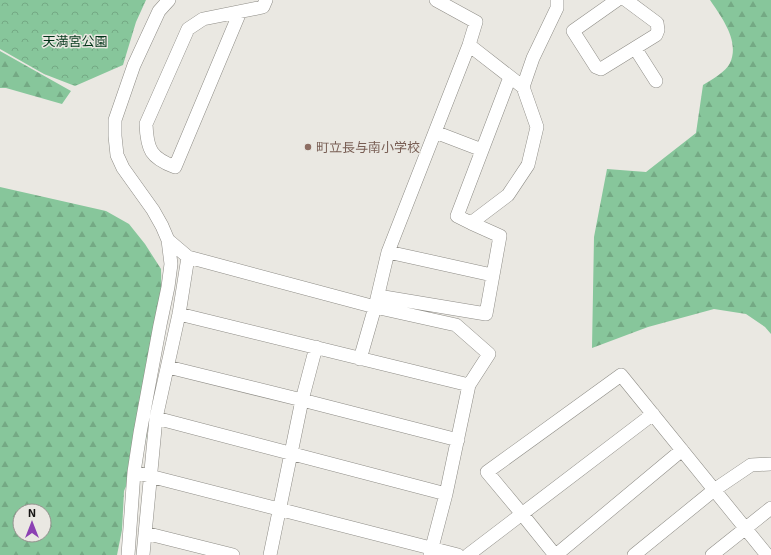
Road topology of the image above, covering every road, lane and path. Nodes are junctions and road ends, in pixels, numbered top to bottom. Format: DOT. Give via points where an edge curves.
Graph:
graph roads {
  1 [pos="169,0"];
  2 [pos="266,0"];
  3 [pos="436,0"];
  4 [pos="557,0"];
  5 [pos="618,0"];
  6 [pos="626,0"];
  7 [pos="240,12"];
  8 [pos="469,45"];
  9 [pos="635,48"];
  10 [pos="510,77"];
  11 [pos="656,82"];
  12 [pos="523,87"];
  13 [pos="435,132"];
  14 [pos="482,150"];
  15 [pos="471,223"];
  16 [pos="168,240"];
  17 [pos="388,252"];
  18 [pos="188,257"];
  19 [pos="492,276"];
  20 [pos="376,302"];
  21 [pos="179,314"];
  22 [pos="316,347"];
  23 [pos="360,359"];
  24 [pos="168,367"];
  25 [pos="469,385"];
  26 [pos="302,400"];
  27 [pos="653,414"];
  28 [pos="156,418"];
  29 [pos="458,440"];
  30 [pos="682,450"];
  31 [pos="291,453"];
  32 [pos="771,464"];
  33 [pos="134,472"];
  34 [pos="151,476"];
  35 [pos="714,490"];
  36 [pos="446,494"];
  37 [pos="771,508"];
  38 [pos="279,510"];
  39 [pos="522,514"];
  40 [pos="746,527"];
  41 [pos="145,533"];
  42 [pos="431,551"];
  43 [pos="128,555"];
  44 [pos="143,555"];
  45 [pos="234,555"];
  46 [pos="270,555"];
  47 [pos="458,555"];
  48 [pos="468,555"];
  49 [pos="556,555"];
  50 [pos="634,555"];
  51 [pos="712,555"];
  52 [pos="767,555"];
  1 -- 16 [label="street" via="159,11 134,66 115,120 117,155 123,168 153,210"];
  2 -- 7 [label="street" via="263,7"];
  3 -- 8 [label="street" via="476,22"];
  4 -- 12 [label="street" via="557,8 533,58"];
  5 -- 9 [label="street" via="573,31 596,68 601,70"];
  6 -- 9 [label="street" via="657,23 656,34"];
  7 -- 7 [label="street" via="203,19 188,29 146,124 146,140 160,161 175,167"];
  8 -- 10 [label="street"];
  8 -- 13 [label="street"];
  9 -- 11 [label="street"];
  10 -- 12 [label="street"];
  10 -- 14 [label="street"];
  12 -- 15 [label="street" via="537,127 528,165 508,195"];
  13 -- 14 [label="street"];
  13 -- 17 [label="street"];
  14 -- 15 [label="street" via="457,216"];
  15 -- 19 [label="street" via="500,236"];
  16 -- 18 [label="street"];
  16 -- 33 [label="street" via="171,264 168,287"];
  17 -- 19 [label="street"];
  17 -- 20 [label="street"];
  18 -- 20 [label="street"];
  18 -- 21 [label="street"];
  19 -- 20 [label="street" via="486,314"];
  20 -- 23 [label="street"];
  20 -- 25 [label="street" via="456,325 490,354"];
  21 -- 22 [label="street"];
  21 -- 24 [label="street"];
  22 -- 23 [label="street"];
  22 -- 26 [label="street"];
  23 -- 25 [label="street"];
  24 -- 26 [label="street"];
  24 -- 28 [label="street"];
  25 -- 29 [label="street"];
  26 -- 29 [label="street"];
  26 -- 31 [label="street"];
  27 -- 30 [label="street"];
  27 -- 39 [label="street"];
  27 -- 39 [label="street" via="621,375 487,472"];
  28 -- 31 [label="street"];
  28 -- 34 [label="street"];
  29 -- 36 [label="street"];
  30 -- 35 [label="street"];
  30 -- 49 [label="street"];
  31 -- 36 [label="street"];
  31 -- 38 [label="street"];
  32 -- 35 [label="street" via="751,464"];
  33 -- 34 [label="street"];
  33 -- 43 [label="street"];
  34 -- 38 [label="street"];
  34 -- 41 [label="street"];
  35 -- 40 [label="street"];
  35 -- 50 [label="street"];
  36 -- 42 [label="street"];
  37 -- 40 [label="street"];
  38 -- 42 [label="street"];
  38 -- 46 [label="street"];
  39 -- 48 [label="street"];
  39 -- 49 [label="street"];
  40 -- 51 [label="street"];
  40 -- 52 [label="street"];
  41 -- 44 [label="street"];
  41 -- 45 [label="street"];
  42 -- 47 [label="street"];
}
